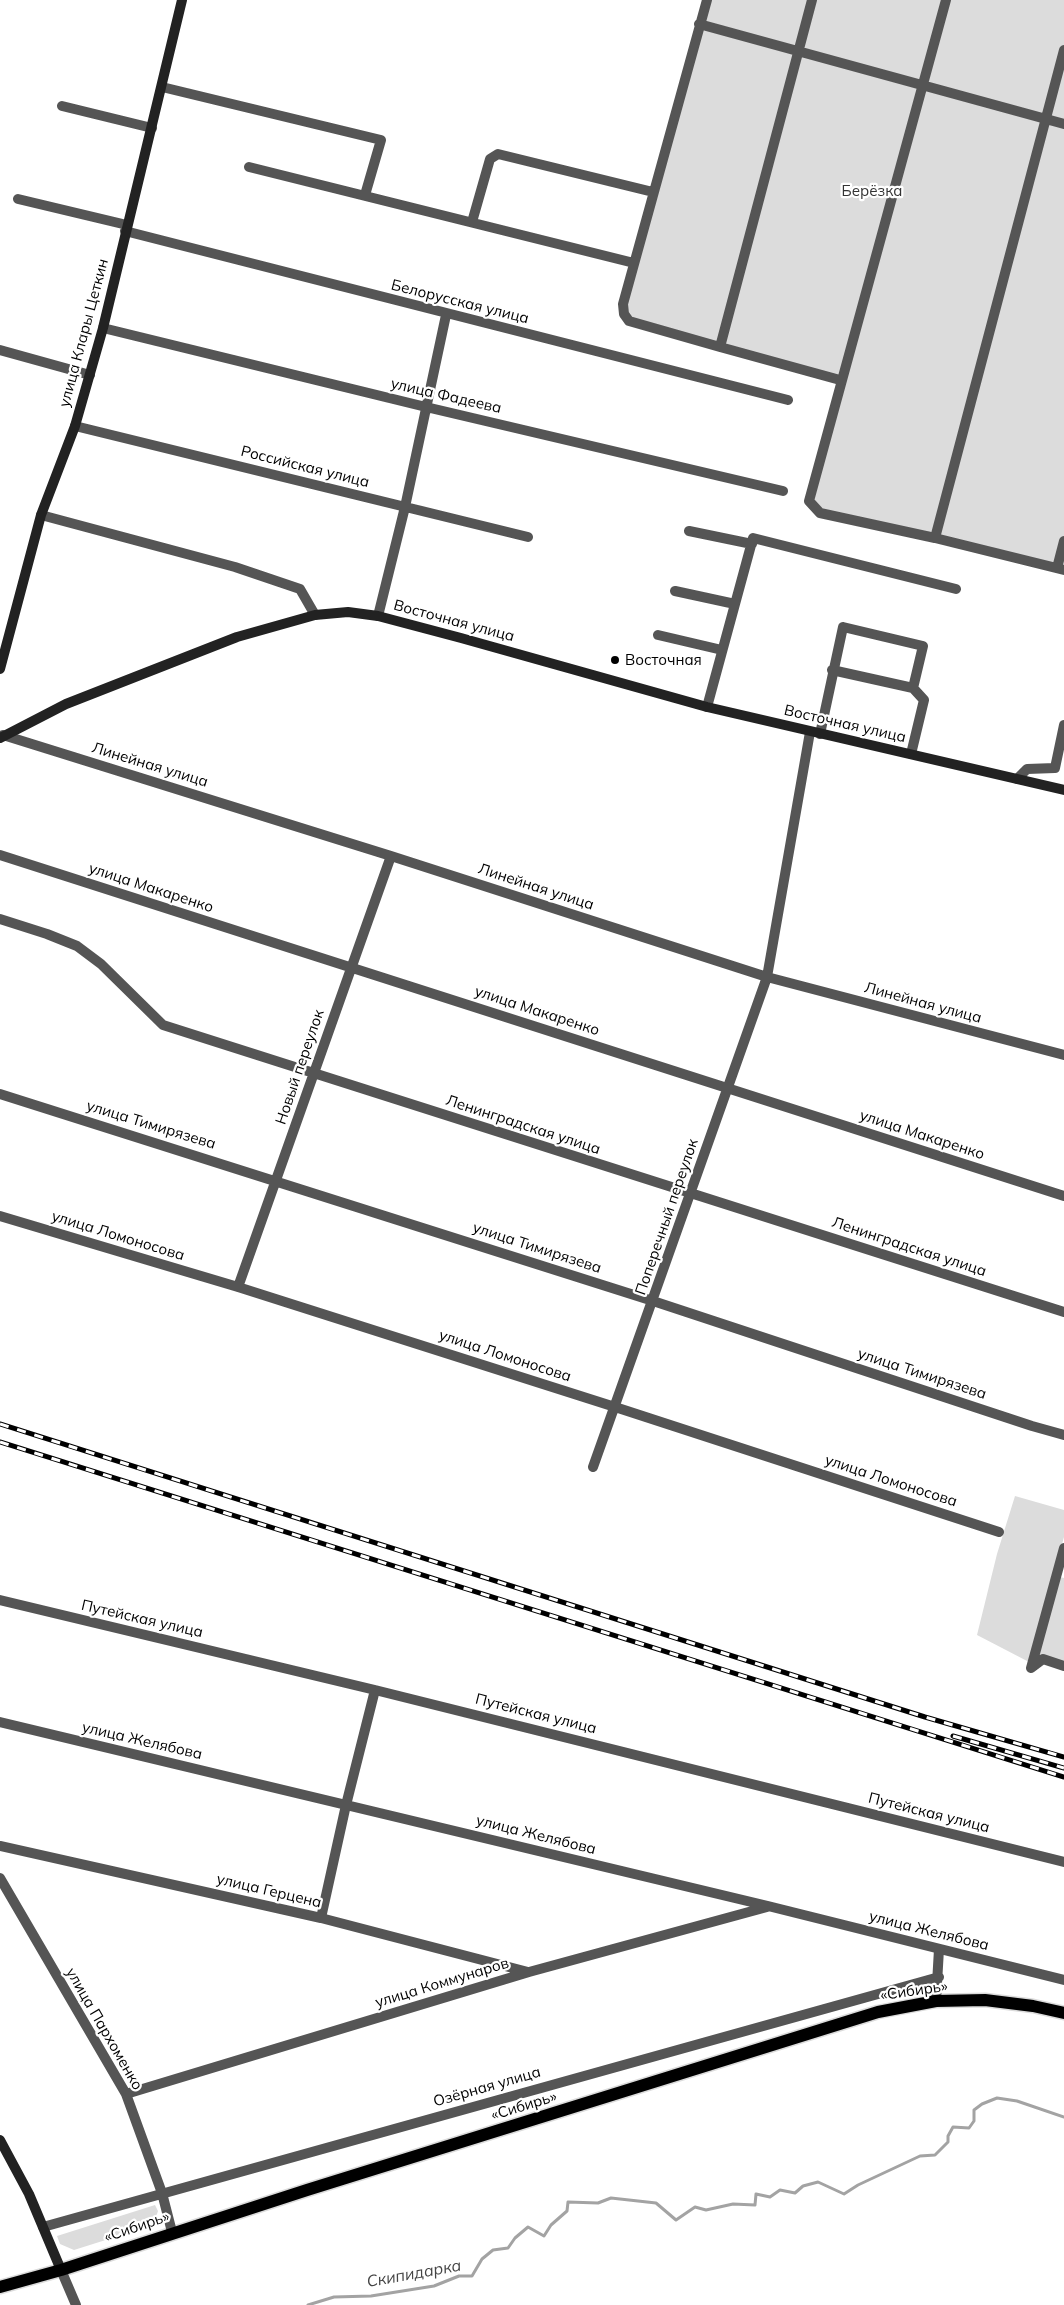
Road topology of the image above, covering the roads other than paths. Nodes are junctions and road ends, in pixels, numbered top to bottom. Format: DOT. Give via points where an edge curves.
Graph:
graph roads {
  1 [pos="182,0"];
  2 [pos="707,0"];
  3 [pos="812,0"];
  4 [pos="946,0"];
  5 [pos="699,24"];
  6 [pos="1064,50"];
  7 [pos="800,52"];
  8 [pos="923,84"];
  9 [pos="162,87"];
  10 [pos="62,106"];
  11 [pos="1045,119"];
  12 [pos="1064,124"];
  13 [pos="152,128"];
  14 [pos="249,166"];
  15 [pos="653,192"];
  16 [pos="365,195"];
  17 [pos="18,199"];
  18 [pos="472,222"];
  19 [pos="126,228"];
  20 [pos="634,263"];
  21 [pos="446,315"];
  22 [pos="103,328"];
  23 [pos="720,347"];
  24 [pos="0,350"];
  25 [pos="90,375"];
  26 [pos="840,380"];
  27 [pos="788,400"];
  28 [pos="426,407"];
  29 [pos="75,426"];
  30 [pos="783,491"];
  31 [pos="405,506"];
  32 [pos="41,515"];
  33 [pos="689,531"];
  34 [pos="528,537"];
  35 [pos="935,538"];
  36 [pos="1064,541"];
  37 [pos="752,544"];
  38 [pos="1060,569"];
  39 [pos="956,589"];
  40 [pos="675,591"];
  41 [pos="735,604"];
  42 [pos="316,615"];
  43 [pos="378,616"];
  44 [pos="658,635"];
  45 [pos="722,650"];
  46 [pos="0,669"];
  47 [pos="832,670"];
  48 [pos="913,688"];
  49 [pos="707,706"];
  50 [pos="1064,725"];
  51 [pos="815,733"];
  52 [pos="1,736"];
  53 [pos="911,754"];
  54 [pos="1017,779"];
  55 [pos="1064,790"];
  56 [pos="0,855"];
  57 [pos="391,856"];
  58 [pos="0,919"];
  59 [pos="350,968"];
  60 [pos="767,977"];
  61 [pos="1064,1055"];
  62 [pos="314,1074"];
  63 [pos="728,1088"];
  64 [pos="0,1094"];
  65 [pos="277,1180"];
  66 [pos="691,1194"];
  67 [pos="1064,1196"];
  68 [pos="0,1216"];
  69 [pos="238,1287"];
  70 [pos="653,1301"];
  71 [pos="1064,1312"];
  72 [pos="615,1407"];
  73 [pos="1064,1435"];
  74 [pos="593,1467"];
  75 [pos="999,1532"];
  76 [pos="1064,1548"];
  77 [pos="1060,1574"];
  78 [pos="0,1600"];
  79 [pos="1064,1666"];
  80 [pos="375,1690"];
  81 [pos="0,1722"];
  82 [pos="346,1805"];
  83 [pos="0,1846"];
  84 [pos="1064,1862"];
  85 [pos="0,1878"];
  86 [pos="768,1906"];
  87 [pos="321,1918"];
  88 [pos="939,1949"];
  89 [pos="529,1972"];
  90 [pos="939,1977"];
  91 [pos="1064,1980"];
  92 [pos="936,2001"];
  93 [pos="1064,2013"];
  94 [pos="126,2094"];
  95 [pos="0,2140"];
  96 [pos="162,2193"];
  97 [pos="43,2227"];
  98 [pos="172,2232"];
  99 [pos="61,2270"];
  100 [pos="0,2287"];
  101 [pos="76,2305"];
  1 -- 9 [label="street, улица Клары Цеткин"];
  2 -- 5 [label="street"];
  3 -- 7 [label="street"];
  4 -- 8 [label="street"];
  5 -- 7 [label="street"];
  5 -- 15 [label="street"];
  6 -- 11 [label="street"];
  7 -- 8 [label="street"];
  7 -- 23 [label="street"];
  8 -- 11 [label="street"];
  8 -- 26 [label="street"];
  9 -- 13 [label="street, улица Клары Цеткин"];
  9 -- 16 [label="street" via="381,140"];
  10 -- 13 [label="street"];
  11 -- 12 [label="street"];
  11 -- 35 [label="street"];
  13 -- 19 [label="street, улица Клары Цеткин"];
  14 -- 16 [label="street"];
  15 -- 18 [label="street" via="498,154 490,159"];
  15 -- 20 [label="street"];
  16 -- 18 [label="street"];
  17 -- 19 [label="street, Белорусская улица"];
  18 -- 20 [label="street"];
  19 -- 21 [label="street, Белорусская улица"];
  19 -- 22 [label="street, улица Клары Цеткин"];
  20 -- 23 [label="street" via="622,304 629,321"];
  21 -- 27 [label="street, Белорусская улица"];
  21 -- 28 [label="street"];
  22 -- 25 [label="street, улица Клары Цеткин"];
  22 -- 28 [label="street, улица Фадеева"];
  23 -- 26 [label="street"];
  24 -- 25 [label="street"];
  25 -- 29 [label="street, улица Клары Цеткин"];
  26 -- 35 [label="street" via="809,501 820,513"];
  28 -- 30 [label="street, улица Фадеева"];
  28 -- 31 [label="street"];
  29 -- 31 [label="street, Российская улица"];
  29 -- 32 [label="street, улица Клары Цеткин"];
  31 -- 34 [label="street, Российская улица"];
  31 -- 43 [label="street"];
  32 -- 42 [label="street" via="235,567 300,589"];
  32 -- 46 [label="street, улица Клары Цеткин"];
  33 -- 37 [label="street"];
  35 -- 38 [label="street"];
  36 -- 38 [label="street"];
  37 -- 39 [label="street" via="753,538"];
  37 -- 41 [label="street"];
  40 -- 41 [label="street"];
  41 -- 45 [label="street"];
  42 -- 43 [label="street, Восточная улица" via="348,612"];
  42 -- 52 [label="street, Восточная улица" via="237,637 66,704"];
  43 -- 49 [label="street, Восточная улица"];
  44 -- 45 [label="street"];
  45 -- 49 [label="street"];
  47 -- 48 [label="street"];
  47 -- 48 [label="street, Поперечный переулок" via="843,627 923,646"];
  47 -- 51 [label="street, Поперечный переулок"];
  48 -- 53 [label="street" via="924,700"];
  49 -- 51 [label="street, Восточная улица"];
  50 -- 54 [label="street" via="1055,768 1028,769"];
  51 -- 53 [label="street, Восточная улица"];
  51 -- 60 [label="street, Поперечный переулок"];
  52 -- 57 [label="street, Линейная улица"];
  53 -- 54 [label="street, Восточная улица"];
  54 -- 55 [label="street, Восточная улица"];
  56 -- 59 [label="street, улица Макаренко"];
  57 -- 59 [label="street, Новый переулок"];
  57 -- 60 [label="street, Линейная улица"];
  58 -- 62 [label="street, Ленинградская улица" via="77,946 101,964 163,1025"];
  59 -- 62 [label="street, Новый переулок"];
  59 -- 63 [label="street, улица Макаренко"];
  60 -- 61 [label="street, Линейная улица"];
  60 -- 63 [label="street, Поперечный переулок"];
  62 -- 65 [label="street, Новый переулок"];
  62 -- 66 [label="street, Ленинградская улица"];
  63 -- 66 [label="street, Поперечный переулок"];
  63 -- 67 [label="street, улица Макаренко"];
  64 -- 65 [label="street, улица Тимирязева"];
  65 -- 69 [label="street, Новый переулок"];
  65 -- 70 [label="street, улица Тимирязева"];
  66 -- 70 [label="street, Поперечный переулок"];
  66 -- 71 [label="street, Ленинградская улица"];
  68 -- 69 [label="street, улица Ломоносова"];
  69 -- 72 [label="street, улица Ломоносова"];
  70 -- 72 [label="street, Поперечный переулок"];
  70 -- 73 [label="street, улица Тимирязева"];
  72 -- 74 [label="street, Поперечный переулок"];
  72 -- 75 [label="street, улица Ломоносова"];
  76 -- 77 [label="street"];
  77 -- 79 [label="street" via="1031,1668 1043,1659"];
  78 -- 80 [label="street, Путейская улица"];
  80 -- 82 [label="street"];
  80 -- 84 [label="street, Путейская улица"];
  81 -- 82 [label="street, улица Желябова"];
  82 -- 86 [label="street, улица Желябова"];
  82 -- 87 [label="street"];
  83 -- 87 [label="street, улица Герцена"];
  85 -- 94 [label="street, улица Пархоменко"];
  86 -- 88 [label="street, улица Желябова"];
  86 -- 89 [label="street, улица Коммунаров"];
  87 -- 89 [label="street, улица Герцена"];
  88 -- 90 [label="street"];
  88 -- 91 [label="street, улица Желябова"];
  89 -- 94 [label="street, улица Коммунаров"];
  90 -- 92 [label="street"];
  90 -- 96 [label="street, Озёрная улица"];
  92 -- 93 [label="main road, «Сибирь»" via="985,2000"];
  92 -- 98 [label="main road, «Сибирь»" via="878,2012"];
  94 -- 96 [label="street, улица Пархоменко"];
  95 -- 97 [label="street"];
  96 -- 97 [label="street, Озёрная улица"];
  96 -- 98 [label="street, улица Пархоменко"];
  97 -- 99 [label="street"];
  98 -- 99 [label="main road, «Сибирь»"];
  99 -- 100 [label="main road, «Сибирь»"];
  99 -- 101 [label="street"];
}
